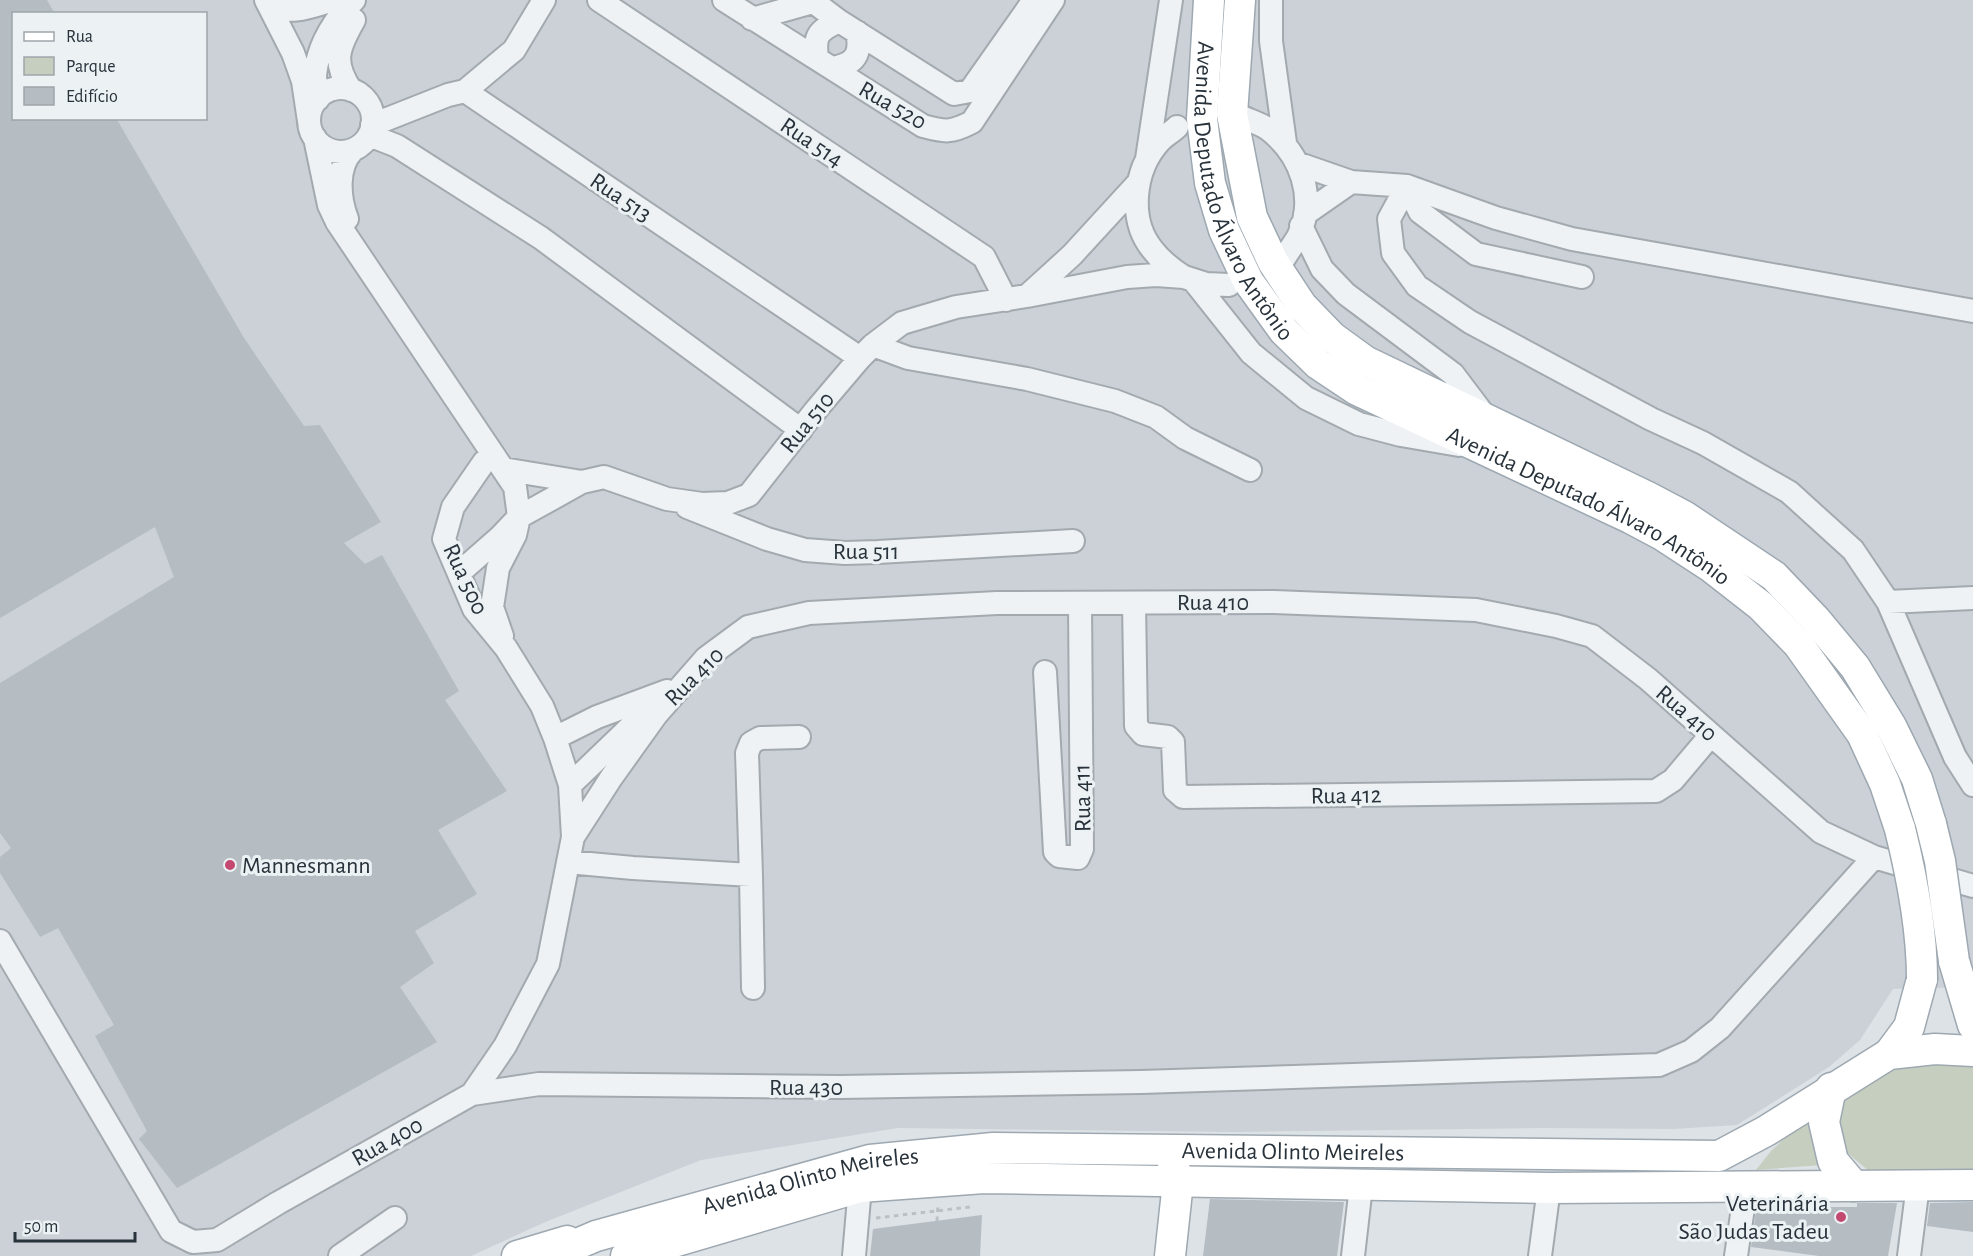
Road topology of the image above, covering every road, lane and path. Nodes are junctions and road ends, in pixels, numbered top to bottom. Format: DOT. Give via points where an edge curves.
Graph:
graph roads {
  1 [pos="333,0"];
  2 [pos="354,0"];
  3 [pos="365,0"];
  4 [pos="544,0"];
  5 [pos="599,0"];
  6 [pos="724,0"];
  7 [pos="1053,0"];
  8 [pos="1171,0"];
  9 [pos="1209,0"];
  10 [pos="1240,0"];
  11 [pos="1271,0"];
  12 [pos="812,1"];
  13 [pos="267,2"];
  14 [pos="752,19"];
  15 [pos="1027,21"];
  16 [pos="848,27"];
  17 [pos="825,63"];
  18 [pos="351,90"];
  19 [pos="465,91"];
  20 [pos="318,99"];
  21 [pos="1242,117"];
  22 [pos="1178,127"];
  23 [pos="312,130"];
  24 [pos="365,137"];
  25 [pos="1285,143"];
  26 [pos="1146,160"];
  27 [pos="1299,164"];
  28 [pos="1138,182"];
  29 [pos="1351,182"];
  30 [pos="1407,186"];
  31 [pos="1303,220"];
  32 [pos="359,254"];
  33 [pos="1285,257"];
  34 [pos="1582,277"];
  35 [pos="1189,279"];
  36 [pos="1229,285"];
  37 [pos="1017,298"];
  38 [pos="1973,311"];
  39 [pos="867,351"];
  40 [pos="1488,420"];
  41 [pos="801,430"];
  42 [pos="1481,448"];
  43 [pos="497,462"];
  44 [pos="1250,470"];
  45 [pos="582,482"];
  46 [pos="667,499"];
  47 [pos="519,517"];
  48 [pos="1073,541"];
  49 [pos="459,573"];
  50 [pos="1973,598"];
  51 [pos="1888,602"];
  52 [pos="1134,603"];
  53 [pos="1080,604"];
  54 [pos="506,648"];
  55 [pos="706,658"];
  56 [pos="1045,672"];
  57 [pos="668,691"];
  58 [pos="1711,735"];
  59 [pos="799,737"];
  60 [pos="555,738"];
  61 [pos="570,785"];
  62 [pos="1973,785"];
  63 [pos="573,837"];
  64 [pos="1874,857"];
  65 [pos="568,862"];
  66 [pos="751,875"];
  67 [pos="1973,886"];
  68 [pos="0,941"];
  69 [pos="753,988"];
  70 [pos="1973,1025"];
  71 [pos="1973,1051"];
  72 [pos="1889,1054"];
  73 [pos="1831,1088"];
  74 [pos="472,1094"];
  75 [pos="1766,1131"];
  76 [pos="1170,1151"];
  77 [pos="1178,1182"];
  78 [pos="1918,1185"];
  79 [pos="1973,1185"];
  80 [pos="1361,1186"];
  81 [pos="1854,1186"];
  82 [pos="860,1187"];
  83 [pos="1746,1187"];
  84 [pos="1549,1188"];
  85 [pos="970,1207"];
  86 [pos="395,1218"];
  87 [pos="857,1221"];
  88 [pos="596,1236"];
  89 [pos="639,1253"];
  90 [pos="340,1256"];
  91 [pos="517,1256"];
  92 [pos="549,1256"];
  93 [pos="854,1256"];
  94 [pos="1170,1256"];
  95 [pos="1353,1256"];
  96 [pos="1540,1256"];
  97 [pos="1736,1256"];
  98 [pos="1910,1256"];
  1 -- 13 [label="street" via="295,11 282,11"];
  2 -- 20 [label="street" via="329,32 315,76"];
  3 -- 18 [label="street" via="341,42 339,54 342,78"];
  4 -- 19 [label="street" via="514,50"];
  5 -- 37 [label="street, Rua 514" via="984,257"];
  6 -- 14 [label="street, Rua 520"];
  7 -- 15 [label="street, Rua 520"];
  8 -- 26 [label="street"];
  9 -- 42 [label="main road, Avenida Deputado Álvaro Antônio" via="1202,119 1210,183 1224,230 1248,280 1284,331 1318,364 1357,390"];
  10 -- 40 [label="main road, Avenida Deputado Álvaro Antônio" via="1232,114 1252,217 1273,262 1302,306 1332,337 1365,361"];
  11 -- 25 [label="street" via="1271,41"];
  12 -- 14 [label="street"];
  12 -- 16 [label="street, Rua 520"];
  13 -- 23 [label="street, Rua 500" via="303,81"];
  14 -- 17 [label="street, Rua 520"];
  15 -- 16 [label="street, Rua 520" via="970,91 954,94"];
  15 -- 17 [label="street, Rua 520" via="972,122 956,131 922,126"];
  16 -- 17 [label="street" via="826,26 817,37"];
  16 -- 17 [label="street" via="859,47 854,60 848,64"];
  18 -- 20 [label="street" via="337,88"];
  18 -- 24 [label="street" via="361,95 372,114"];
  19 -- 24 [label="street" via="448,95"];
  19 -- 39 [label="street, Rua 513"];
  20 -- 23 [label="street" via="310,114"];
  21 -- 25 [label="street" via="1266,127"];
  22 -- 26 [label="street"];
  23 -- 24 [label="street" via="327,149 336,152"];
  23 -- 32 [label="street, Rua 500" via="329,204"];
  24 -- 32 [label="street" via="341,168 342,205"];
  24 -- 41 [label="street" via="397,146 541,238"];
  25 -- 27 [label="street"];
  26 -- 28 [label="street"];
  27 -- 29 [label="street"];
  27 -- 31 [label="street" via="1305,189"];
  28 -- 35 [label="street" via="1136,204 1150,248 1165,265"];
  28 -- 37 [label="street" via="1072,255"];
  29 -- 30 [label="street"];
  29 -- 31 [label="street"];
  30 -- 34 [label="street" via="1420,212 1476,254"];
  30 -- 38 [label="street" via="1496,218 1572,239"];
  30 -- 51 [label="street" via="1389,219 1393,253 1418,286 1470,322 1789,492 1853,550"];
  31 -- 33 [label="street"];
  31 -- 40 [label="street" via="1322,269 1346,294 1453,374"];
  32 -- 43 [label="street, Rua 500"];
  35 -- 36 [label="street, Rua 510"];
  35 -- 37 [label="street, Rua 510" via="1127,277"];
  35 -- 42 [label="street" via="1251,353 1306,398 1359,424"];
  37 -- 39 [label="street, Rua 510" via="956,307 902,323"];
  39 -- 41 [label="street, Rua 510"];
  39 -- 44 [label="street, Rua 513" via="1027,379 1115,401 1156,417 1185,438"];
  40 -- 70 [label="main road, Avenida Deputado Álvaro Antônio, bridge" via="1684,516 1773,576 1855,667 1917,779 1940,861 1954,961"];
  41 -- 46 [label="street, Rua 510" via="749,495 728,503"];
  42 -- 72 [label="main road, Avenida Deputado Álvaro Antônio, bridge" via="1630,518 1711,567 1761,606 1798,644 1862,734 1900,829 1910,870 1922,961 1922,980 1909,1027"];
  43 -- 45 [label="street, Rua 510"];
  43 -- 47 [label="street, Rua 500" via="514,487"];
  43 -- 49 [label="street, Rua 500" via="484,462 453,507 444,539"];
  45 -- 46 [label="street, Rua 510" via="604,477"];
  45 -- 47 [label="street, Rua 510"];
  46 -- 48 [label="street, Rua 511" via="805,550 878,552"];
  47 -- 49 [label="street, Rua 510"];
  47 -- 54 [label="street, Rua 500" via="515,535 498,568 492,607"];
  49 -- 54 [label="street, Rua 500" via="474,609"];
  50 -- 51 [label="street"];
  51 -- 62 [label="street" via="1955,757"];
  52 -- 53 [label="street, Rua 410"];
  52 -- 58 [label="street, Rua 410" via="1274,602 1476,610 1556,626 1592,636"];
  52 -- 58 [label="street, Rua 412" via="1136,726 1143,734 1168,737 1173,742 1175,790 1183,797 1656,791 1673,780"];
  53 -- 55 [label="street, Rua 410" via="997,603 809,613 748,627"];
  53 -- 56 [label="street, Rua 411" via="1082,849 1078,858 1055,852"];
  54 -- 60 [label="street, Rua 400" via="542,706"];
  55 -- 57 [label="street"];
  55 -- 63 [label="street, Rua 410" via="656,715"];
  57 -- 60 [label="street" via="597,717"];
  57 -- 61 [label="street"];
  58 -- 64 [label="street, Rua 410" via="1821,832"];
  59 -- 66 [label="street" via="760,738 751,743 747,753"];
  60 -- 61 [label="street, Rua 400"];
  61 -- 63 [label="street, Rua 400"];
  63 -- 65 [label="street, Rua 400"];
  64 -- 67 [label="street, Rua 410"];
  64 -- 74 [label="street, Rua 430" via="1720,1028 1691,1051 1659,1065 1141,1082 840,1087 540,1084"];
  65 -- 66 [label="street"];
  65 -- 74 [label="street, Rua 400" via="548,963 505,1046"];
  66 -- 69 [label="street"];
  68 -- 74 [label="street, Rua 400" via="171,1231 193,1242 217,1240"];
  71 -- 72 [label="main road, Avenida Olinto Meireles" via="1935,1048"];
  72 -- 73 [label="main road, Avenida Olinto Meireles"];
  73 -- 75 [label="main road, Avenida Olinto Meireles"];
  73 -- 81 [label="main road" via="1824,1122 1833,1161"];
  75 -- 76 [label="main road, Avenida Olinto Meireles" via="1719,1156"];
  75 -- 83 [label="main road" via="1748,1161"];
  76 -- 77 [label="main road"];
  76 -- 88 [label="main road, Avenida Olinto Meireles" via="993,1148 870,1160"];
  77 -- 80 [label="main road, Avenida Olinto Meireles"];
  77 -- 82 [label="main road, Avenida Olinto Meireles" via="984,1178"];
  77 -- 94 [label="main road"];
  78 -- 79 [label="main road, Avenida Olinto Meireles"];
  78 -- 81 [label="main road, Avenida Olinto Meireles"];
  78 -- 98 [label="street"];
  80 -- 84 [label="main road, Avenida Olinto Meireles"];
  80 -- 95 [label="street"];
  81 -- 83 [label="main road, Avenida Olinto Meireles"];
  82 -- 87 [label="street"];
  82 -- 89 [label="main road, Avenida Olinto Meireles"];
  83 -- 84 [label="main road, Avenida Olinto Meireles"];
  83 -- 97 [label="street"];
  84 -- 96 [label="street"];
  85 -- 87 [label="path"];
  86 -- 90 [label="street"];
  87 -- 93 [label="street"];
  88 -- 91 [label="main road, Avenida Olinto Meireles" via="557,1242"];
  88 -- 92 [label="main road, Avenida Olinto Meireles"];
}
